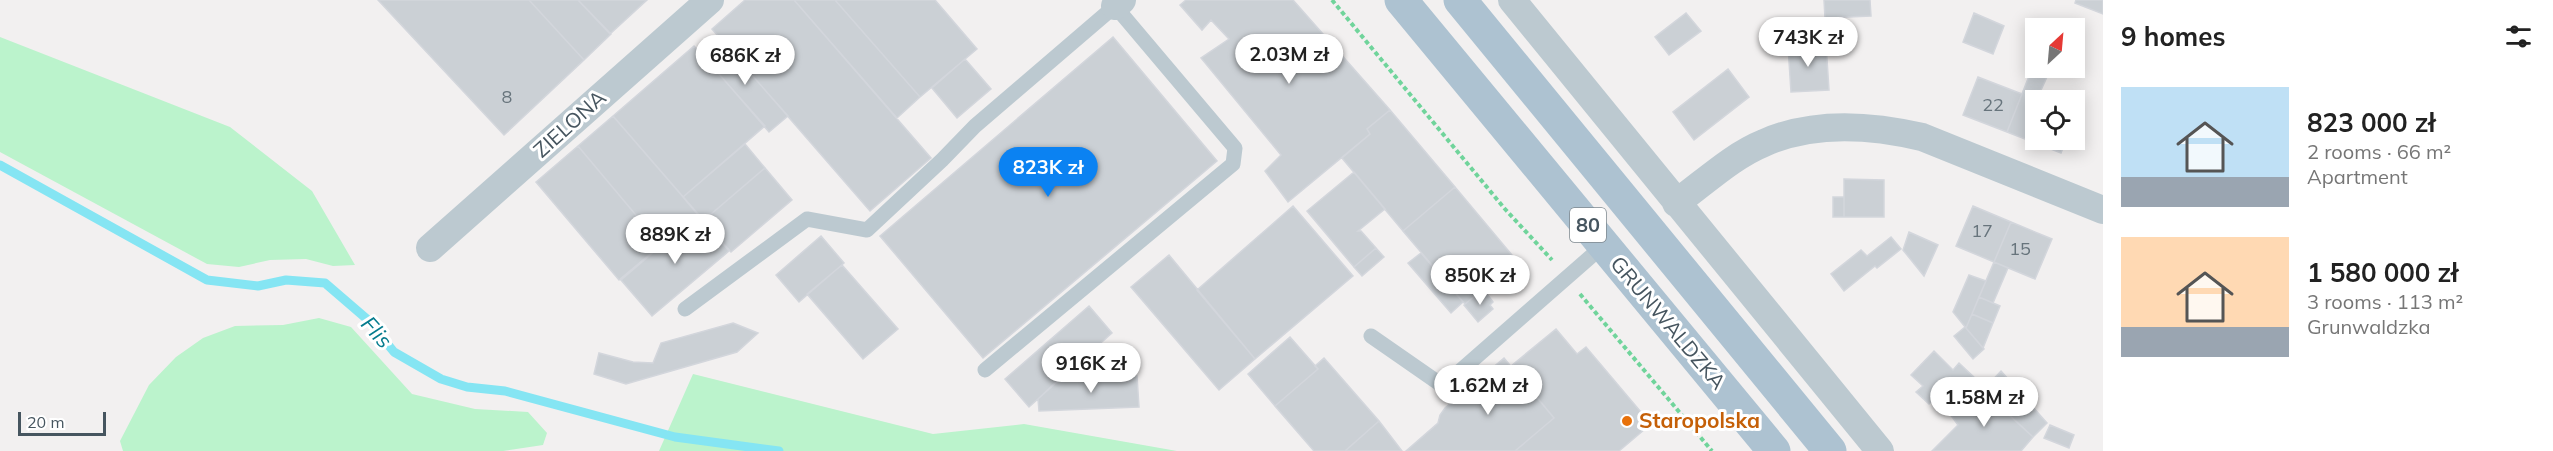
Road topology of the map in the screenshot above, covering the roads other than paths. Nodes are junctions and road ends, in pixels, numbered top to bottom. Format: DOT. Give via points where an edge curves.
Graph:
graph roads {
  1 [pos="710,0"];
  2 [pos="1401,0"];
  3 [pos="1460,0"];
  4 [pos="1512,0"];
  5 [pos="1119,3"];
  6 [pos="1676,203"];
  7 [pos="2103,210"];
  8 [pos="1604,245"];
  9 [pos="430,248"];
  10 [pos="685,309"];
  11 [pos="1371,336"];
  12 [pos="986,370"];
  13 [pos="1774,451"];
  14 [pos="1830,451"];
  15 [pos="1880,451"];
  1 -- 9 [label="street, ZIELONA"];
  2 -- 8 [label="main road, GRUNWALDZKA / 80"];
  3 -- 14 [label="main road, GRUNWALDZKA / 80"];
  4 -- 6 [label="street"];
  5 -- 10 [label="lane" via="975,126 867,230 807,219"];
  5 -- 12 [label="lane" via="1235,148 1233,164"];
  6 -- 7 [label="street" via="1762,143 1787,134 1838,127 1892,130 1922,137"];
  6 -- 15 [label="street"];
  8 -- 11 [label="lane" via="1443,386"];
  8 -- 13 [label="main road, GRUNWALDZKA / 80"];
}
